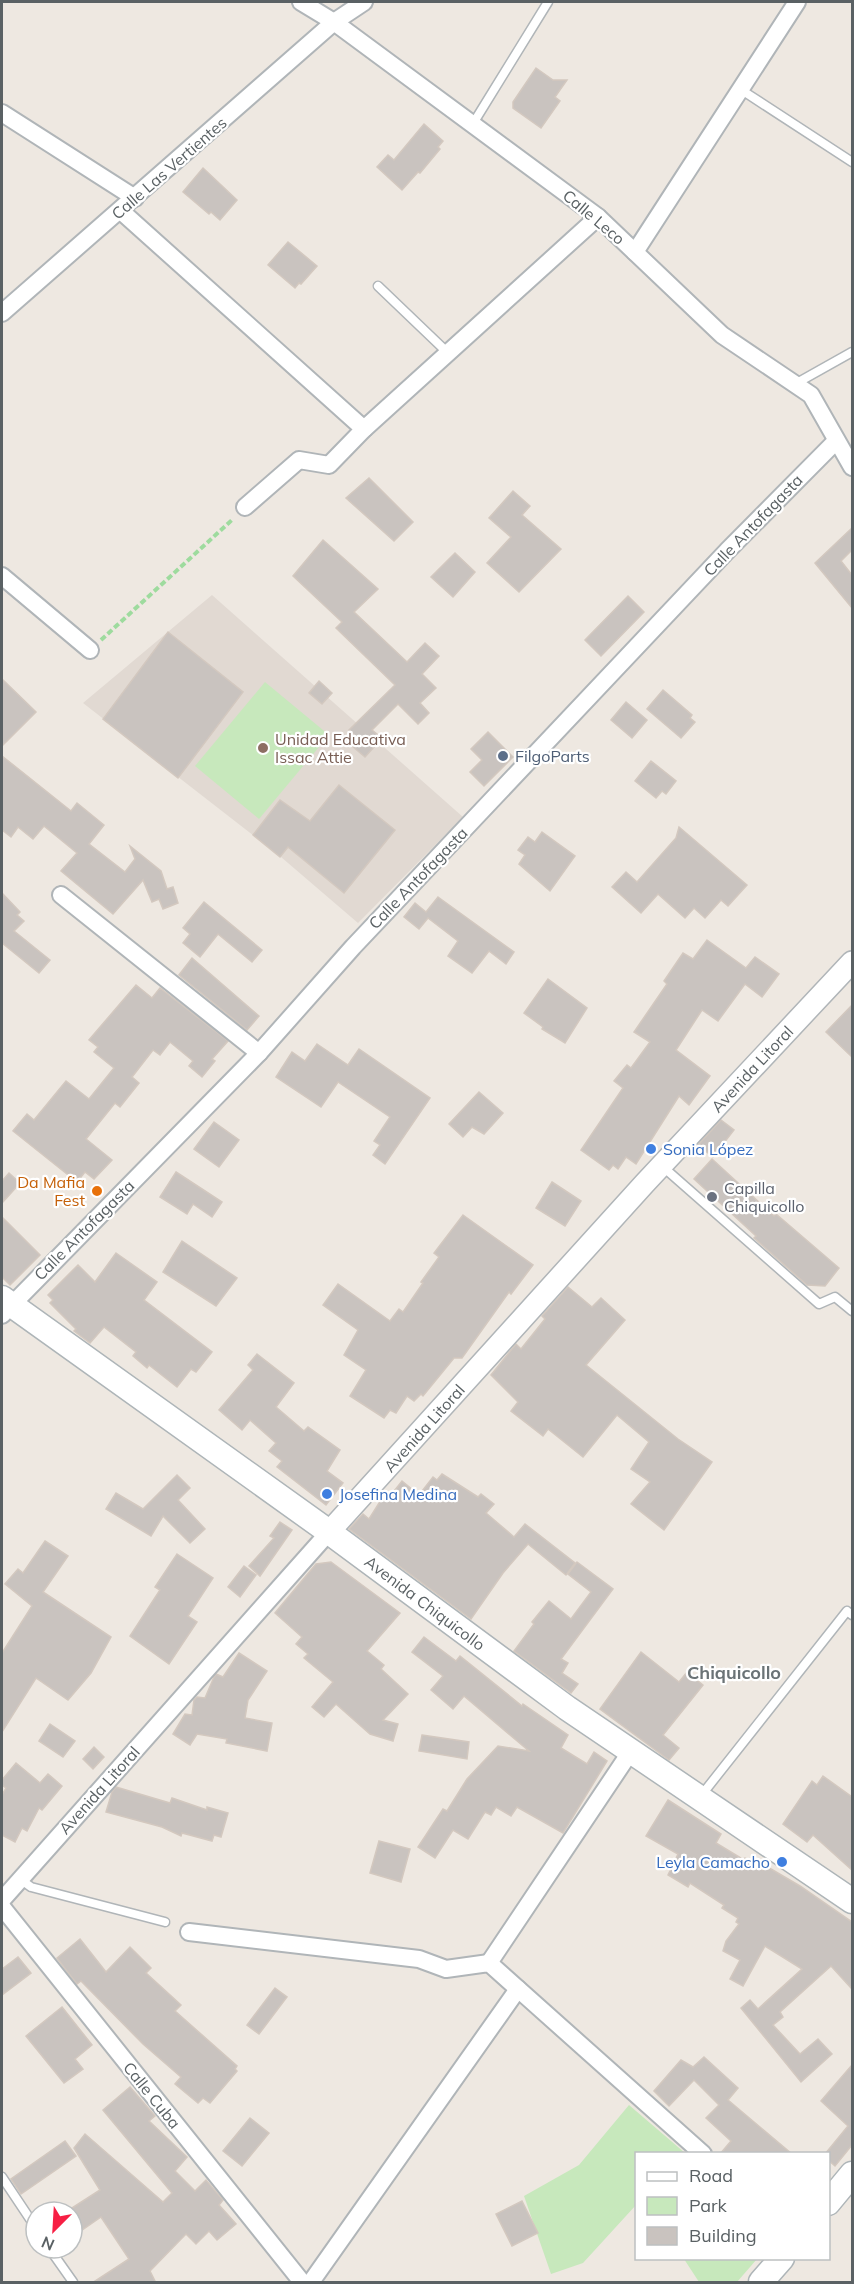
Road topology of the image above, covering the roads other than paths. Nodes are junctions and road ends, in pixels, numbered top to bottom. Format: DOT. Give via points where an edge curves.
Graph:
graph roads {
  1 [pos="301,2"];
  2 [pos="364,2"];
  3 [pos="548,2"];
  4 [pos="797,2"];
  5 [pos="334,22"];
  6 [pos="740,89"];
  7 [pos="2,113"];
  8 [pos="474,122"];
  9 [pos="852,162"];
  10 [pos="135,198"];
  11 [pos="121,211"];
  12 [pos="598,217"];
  13 [pos="635,252"];
  14 [pos="378,286"];
  15 [pos="2,314"];
  16 [pos="852,352"];
  17 [pos="448,353"];
  18 [pos="795,384"];
  19 [pos="364,429"];
  20 [pos="836,441"];
  21 [pos="852,467"];
  22 [pos="245,507"];
  23 [pos="2,576"];
  24 [pos="90,650"];
  25 [pos="61,895"];
  26 [pos="852,962"];
  27 [pos="259,1053"];
  28 [pos="661,1166"];
  29 [pos="4,1307"];
  30 [pos="852,1311"];
  31 [pos="329,1532"];
  32 [pos="852,1615"];
  33 [pos="632,1751"];
  34 [pos="699,1797"];
  35 [pos="19,1879"];
  36 [pos="2,1900"];
  37 [pos="852,1901"];
  38 [pos="2,1907"];
  39 [pos="165,1922"];
  40 [pos="189,1932"];
  41 [pos="489,1963"];
  42 [pos="518,1989"];
  43 [pos="701,2152"];
  44 [pos="852,2174"];
  45 [pos="2,2177"];
  46 [pos="830,2201"];
  47 [pos="24,2210"];
  48 [pos="57,2260"];
  49 [pos="781,2260"];
  50 [pos="73,2283"];
  51 [pos="302,2283"];
  52 [pos="310,2283"];
  53 [pos="761,2283"];
  1 -- 5 [label="street, Calle Leco"];
  2 -- 5 [label="street, Calle Las Vertientes"];
  3 -- 8 [label="lane"];
  4 -- 6 [label="street"];
  5 -- 8 [label="street, Calle Leco"];
  5 -- 10 [label="street, Calle Las Vertientes"];
  6 -- 9 [label="lane"];
  6 -- 13 [label="street"];
  7 -- 10 [label="street"];
  8 -- 12 [label="street, Calle Leco"];
  10 -- 11 [label="street, Calle Las Vertientes"];
  11 -- 15 [label="street, Calle Las Vertientes"];
  11 -- 19 [label="street"];
  12 -- 13 [label="street, Calle Leco"];
  12 -- 17 [label="street"];
  13 -- 18 [label="street, Calle Leco" via="722,335"];
  14 -- 17 [label="lane"];
  16 -- 18 [label="lane"];
  17 -- 19 [label="street"];
  18 -- 20 [label="street, Calle Leco" via="811,395"];
  19 -- 22 [label="street" via="329,465 299,460"];
  20 -- 21 [label="street, Calle Leco"];
  20 -- 27 [label="street, Calle Antofagasta" via="353,947"];
  23 -- 24 [label="street"];
  25 -- 27 [label="street"];
  26 -- 28 [label="street, Avenida Litoral"];
  27 -- 29 [label="street, Calle Antofagasta"];
  28 -- 30 [label="lane" via="819,1304 835,1297"];
  28 -- 31 [label="street, Avenida Litoral"];
  29 -- 31 [label="main road, Avenida Chiquicollo"];
  31 -- 33 [label="main road, Avenida Chiquicollo" via="567,1708"];
  31 -- 35 [label="street, Avenida Litoral"];
  32 -- 34 [label="lane" via="847,1611"];
  33 -- 34 [label="main road, Avenida Chiquicollo"];
  33 -- 41 [label="street"];
  34 -- 37 [label="main road, Avenida Chiquicollo"];
  35 -- 36 [label="street, Avenida Litoral"];
  35 -- 39 [label="lane" via="32,1887"];
  38 -- 51 [label="street, Calle Cuba"];
  40 -- 41 [label="street" via="419,1959 446,1969"];
  41 -- 42 [label="street"];
  42 -- 43 [label="street"];
  42 -- 52 [label="street"];
  44 -- 46 [label="main road"];
  45 -- 47 [label="lane"];
  48 -- 50 [label="lane"];
  49 -- 53 [label="main road"];
}
